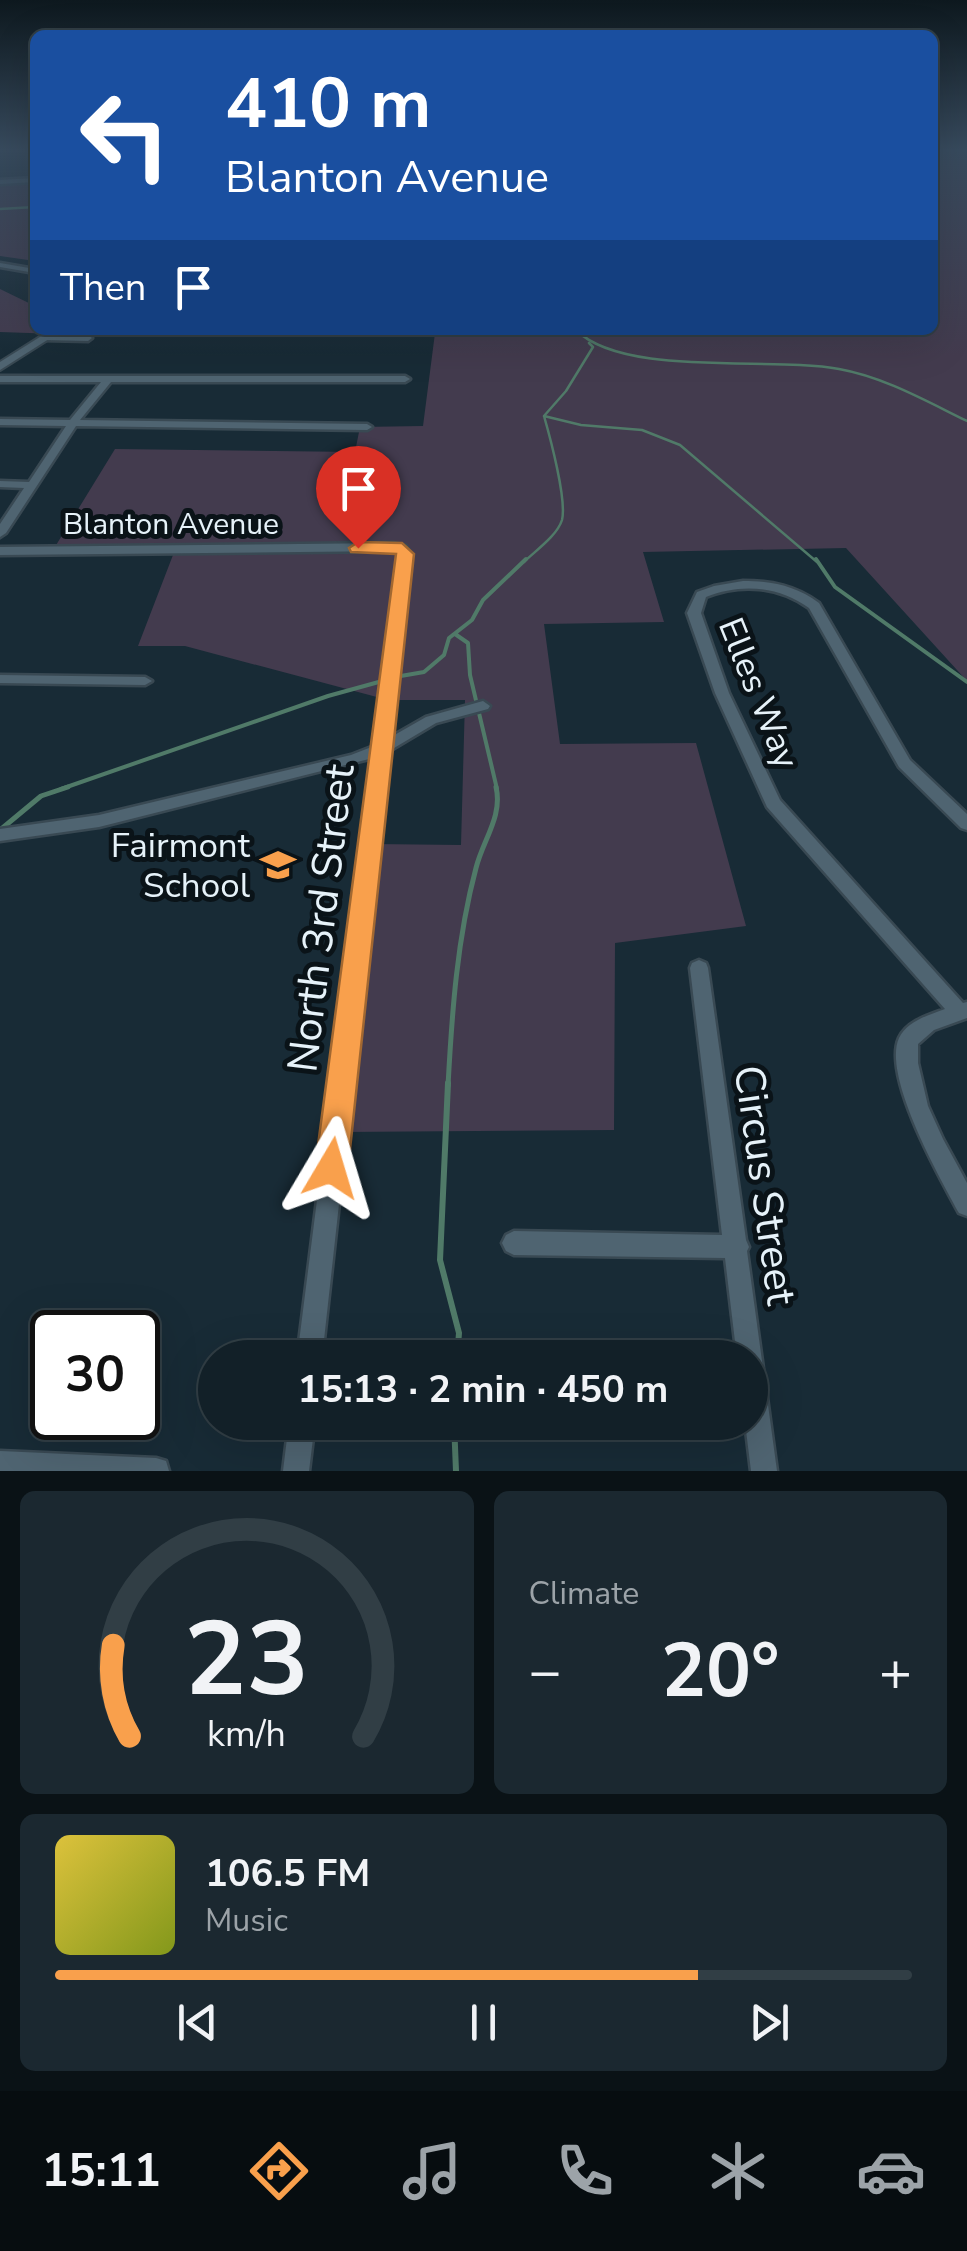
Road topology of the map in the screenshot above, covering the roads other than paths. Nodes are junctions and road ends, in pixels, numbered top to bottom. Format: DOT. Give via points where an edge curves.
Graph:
graph roads {
  1 [pos="0,265"];
  2 [pos="30,270"];
  3 [pos="50,335"];
  4 [pos="46,338"];
  5 [pos="88,338"];
  6 [pos="0,367"];
  7 [pos="0,379"];
  8 [pos="405,379"];
  9 [pos="108,380"];
  10 [pos="0,422"];
  11 [pos="73,423"];
  12 [pos="367,426"];
  13 [pos="0,484"];
  14 [pos="32,485"];
  15 [pos="0,533"];
  16 [pos="402,549"];
  17 [pos="0,551"];
  18 [pos="0,680"];
  19 [pos="146,681"];
  20 [pos="483,706"];
  21 [pos="380,750"];
  22 [pos="967,824"];
  23 [pos="0,834"];
  24 [pos="699,968"];
  25 [pos="963,1011"];
  26 [pos="967,1205"];
  27 [pos="514,1243"];
  28 [pos="737,1248"];
  29 [pos="311,1340"];
  30 [pos="300,1440"];
  31 [pos="0,1464"];
  32 [pos="156,1471"];
  33 [pos="296,1471"];
  34 [pos="764,1471"];
  1 -- 2 [label="street"];
  3 -- 4 [label="street"];
  4 -- 5 [label="street"];
  4 -- 6 [label="street"];
  7 -- 9 [label="street"];
  8 -- 9 [label="street"];
  9 -- 11 [label="street"];
  10 -- 11 [label="street"];
  11 -- 12 [label="street"];
  11 -- 14 [label="street"];
  13 -- 14 [label="street"];
  14 -- 15 [label="street"];
  16 -- 17 [label="street, Blanton Avenue"];
  16 -- 21 [label="street, North 3rd Street"];
  18 -- 19 [label="street"];
  20 -- 21 [label="street" via="431,720"];
  21 -- 23 [label="street" via="99,821"];
  21 -- 29 [label="street, North 3rd Street"];
  22 -- 25 [label="street, Elles Way" via="904,763 805,598 732,585 701,595 694,613 773,803"];
  24 -- 28 [label="street, Circus Street"];
  25 -- 26 [label="street" via="928,1024 908,1041 906,1067 916,1104"];
  27 -- 28 [label="street"];
  28 -- 34 [label="street, Circus Street"];
  30 -- 33 [label="street"];
  31 -- 32 [label="street"];
}
